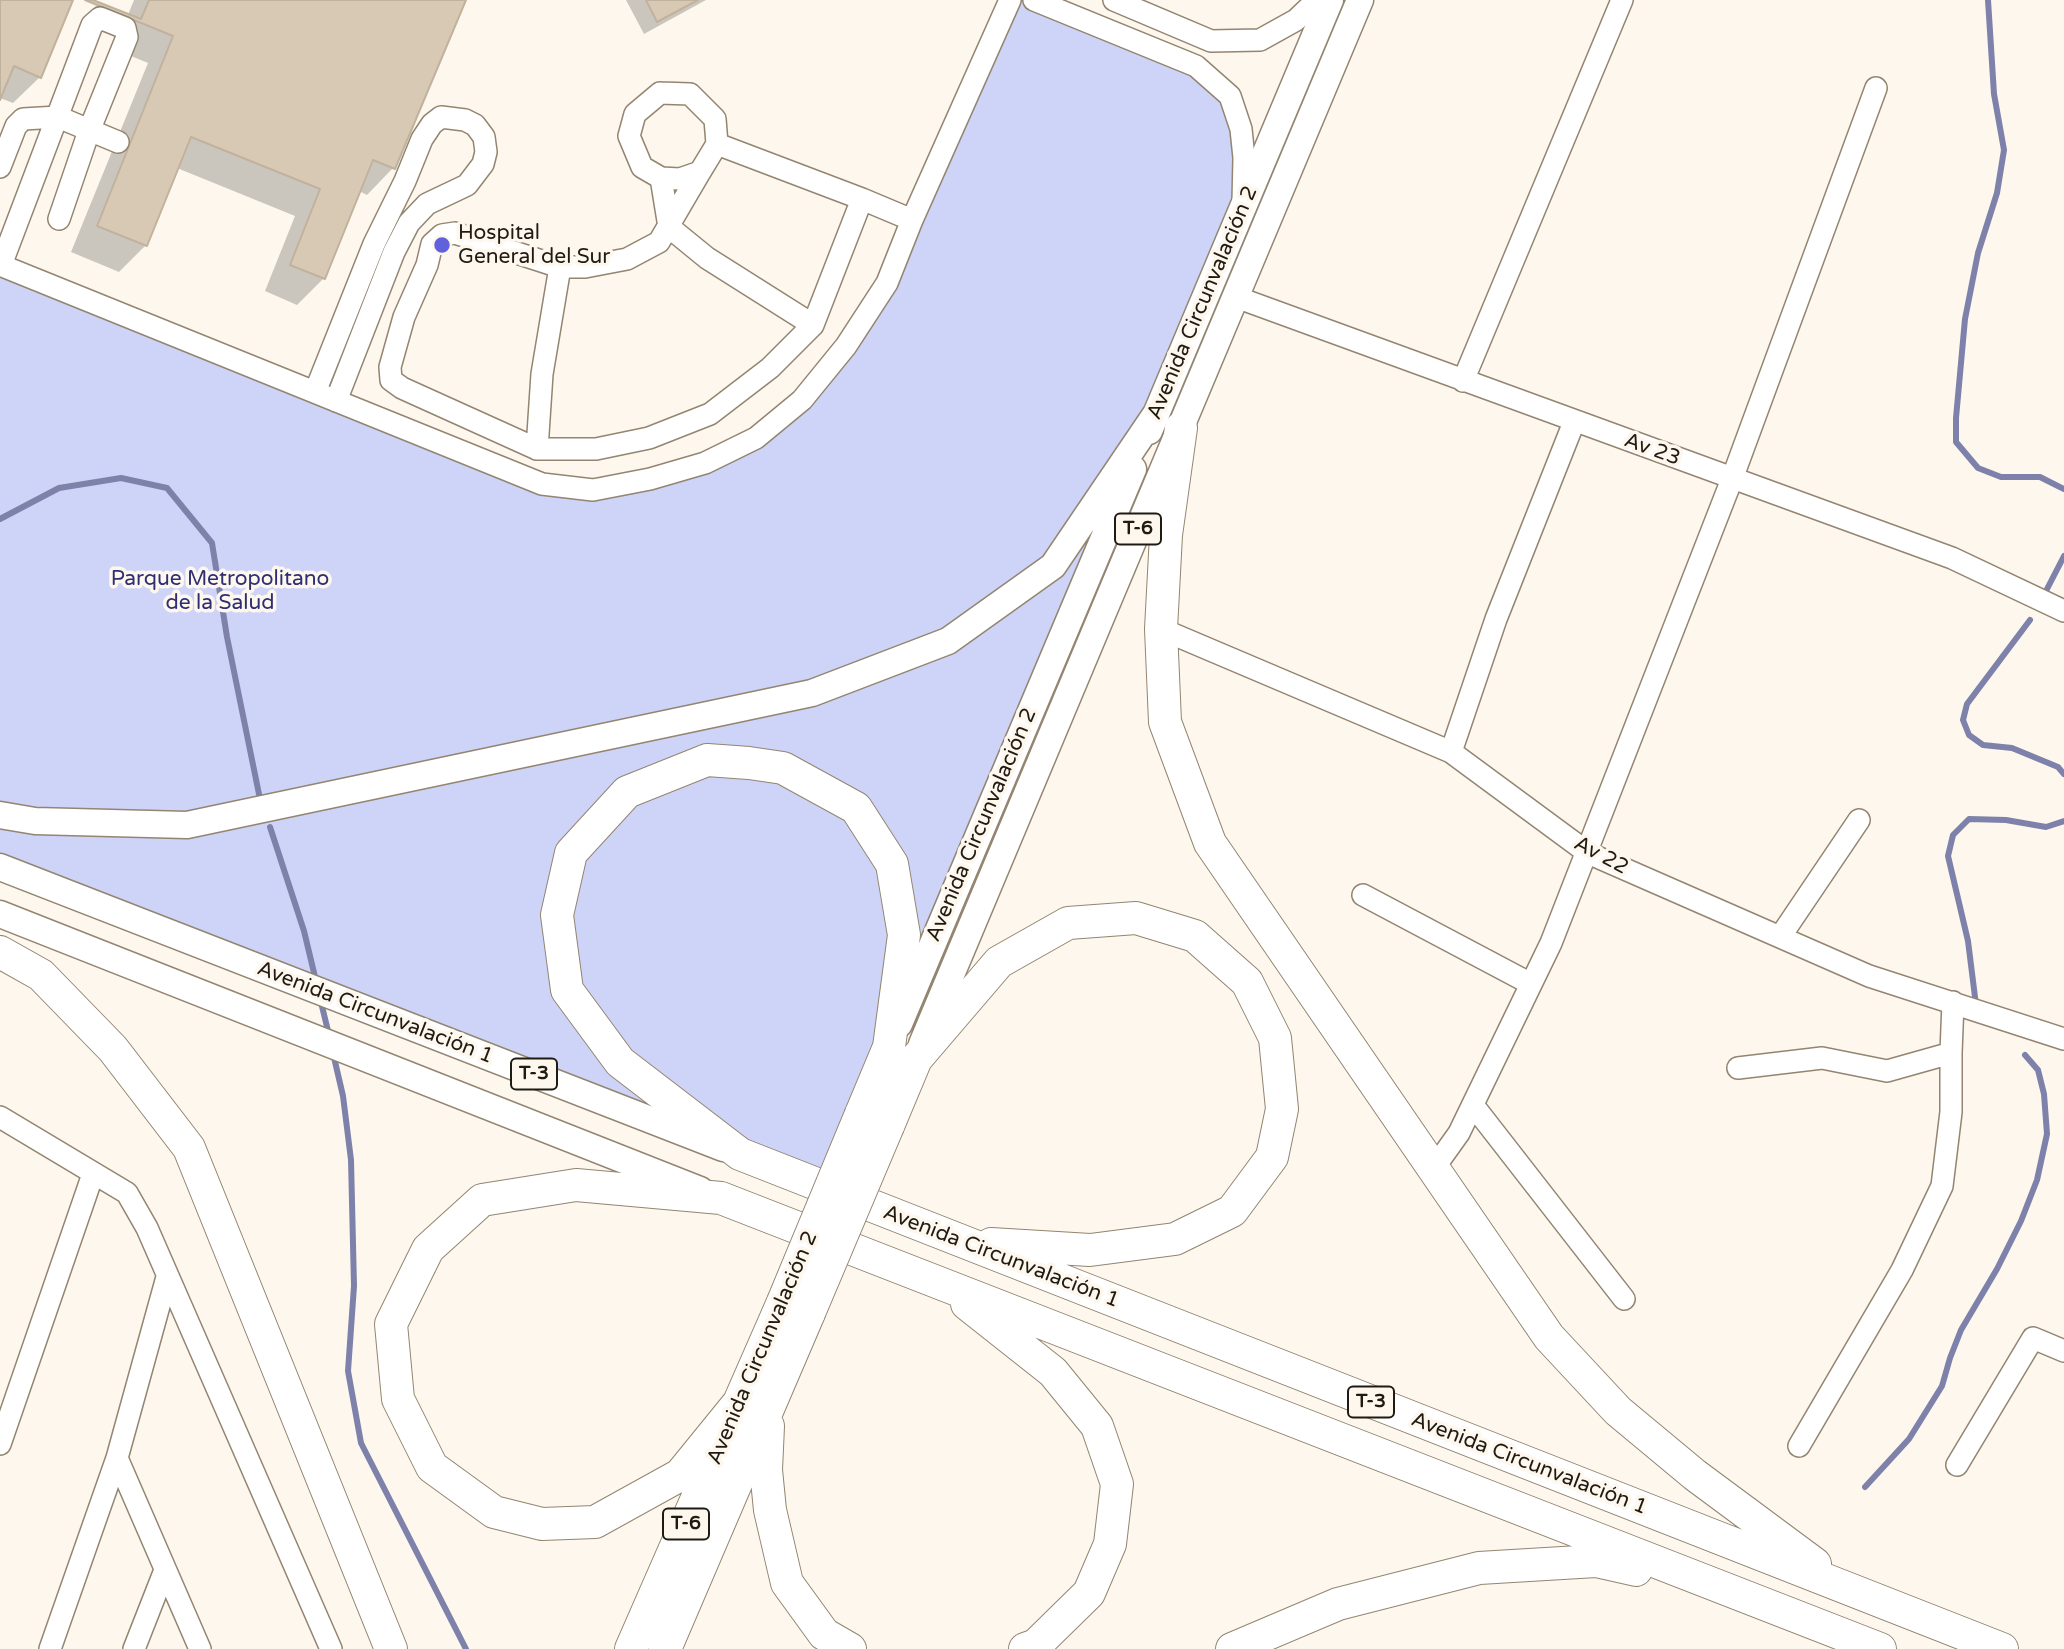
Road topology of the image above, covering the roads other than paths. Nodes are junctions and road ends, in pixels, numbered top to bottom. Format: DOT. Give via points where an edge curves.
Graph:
graph roads {
  1 [pos="1010,0"];
  2 [pos="1034,0"];
  3 [pos="1114,0"];
  4 [pos="1317,0"];
  5 [pos="1330,0"];
  6 [pos="1360,0"];
  7 [pos="1622,0"];
  8 [pos="1876,88"];
  9 [pos="58,117"];
  10 [pos="89,131"];
  11 [pos="118,142"];
  12 [pos="717,145"];
  13 [pos="0,167"];
  14 [pos="700,172"];
  15 [pos="661,178"];
  16 [pos="405,181"];
  17 [pos="862,199"];
  18 [pos="427,204"];
  19 [pos="1242,208"];
  20 [pos="58,219"];
  21 [pos="912,220"];
  22 [pos="669,227"];
  23 [pos="0,265"];
  24 [pos="560,267"];
  25 [pos="1236,297"];
  26 [pos="813,325"];
  27 [pos="1463,381"];
  28 [pos="315,392"];
  29 [pos="336,401"];
  30 [pos="1168,421"];
  31 [pos="1574,422"];
  32 [pos="537,449"];
  33 [pos="1732,478"];
  34 [pos="2064,611"];
  35 [pos="1161,629"];
  36 [pos="1451,752"];
  37 [pos="0,815"];
  38 [pos="1860,820"];
  39 [pos="1588,853"];
  40 [pos="0,867"];
  41 [pos="1363,895"];
  42 [pos="0,914"];
  43 [pos="1780,937"];
  44 [pos="0,953"];
  45 [pos="1531,984"];
  46 [pos="1953,1002"];
  47 [pos="2064,1039"];
  48 [pos="902,1053"];
  49 [pos="1951,1053"];
  50 [pos="1738,1068"];
  51 [pos="1473,1105"];
  52 [pos="0,1119"];
  53 [pos="740,1154"];
  54 [pos="1434,1168"];
  55 [pos="93,1174"];
  56 [pos="721,1198"];
  57 [pos="962,1242"];
  58 [pos="167,1277"];
  59 [pos="941,1284"];
  60 [pos="1624,1299"];
  61 [pos="2064,1351"];
  62 [pos="755,1404"];
  63 [pos="0,1444"];
  64 [pos="1799,1446"];
  65 [pos="117,1458"];
  66 [pos="1957,1465"];
  67 [pos="165,1570"];
  68 [pos="1847,1588"];
  69 [pos="1747,1597"];
  70 [pos="1235,1648"];
  71 [pos="50,1649"];
  72 [pos="134,1649"];
  73 [pos="200,1649"];
  74 [pos="331,1649"];
  75 [pos="391,1649"];
  76 [pos="631,1649"];
  77 [pos="665,1649"];
  78 [pos="850,1649"];
  79 [pos="1025,1649"];
  80 [pos="1880,1649"];
  81 [pos="2002,1649"];
  1 -- 21 [label="street"];
  2 -- 19 [label="street" via="1196,66 1230,96 1241,129"];
  3 -- 4 [label="street" via="1210,41 1260,40 1296,20"];
  5 -- 19 [label="main road, Avenida Circunvalación 2 / T-6"];
  6 -- 25 [label="main road, Avenida Circunvalación 2 / T-6"];
  7 -- 27 [label="street"];
  8 -- 33 [label="street"];
  9 -- 10 [label="street"];
  9 -- 10 [label="street" via="95,20 125,28 127,37"];
  9 -- 13 [label="street" via="23,119 16,125"];
  9 -- 23 [label="street"];
  10 -- 11 [label="street"];
  10 -- 20 [label="street"];
  12 -- 14 [label="street"];
  12 -- 15 [label="street" via="715,119 690,94 660,93 635,114 629,136 642,167"];
  12 -- 17 [label="street"];
  14 -- 15 [label="street" via="680,179"];
  14 -- 22 [label="street"];
  15 -- 22 [label="street"];
  16 -- 18 [label="street"];
  16 -- 18 [label="street" via="432,124 441,117 475,125 484,136 486,152 477,174 467,185"];
  16 -- 28 [label="street" via="374,244"];
  17 -- 21 [label="street"];
  17 -- 26 [label="street"];
  18 -- 29 [label="street" via="409,223 394,252"];
  19 -- 30 [label="main road, Avenida Circunvalación 2 / T-6"];
  21 -- 29 [label="street" via="887,283 846,346 802,400 756,438 705,463 593,490 542,484"];
  22 -- 24 [label="street" via="659,242 627,260"];
  22 -- 26 [label="street" via="707,258"];
  23 -- 28 [label="street"];
  24 -- 32 [label="street" via="541,374"];
  24 -- 32 [label="street" via="455,233 442,235 432,244 390,368 391,380 402,388"];
  25 -- 27 [label="street, Av 23"];
  25 -- 30 [label="main road, Avenida Circunvalación 2 / T-6"];
  26 -- 32 [label="street" via="770,368 710,414 649,438 596,449"];
  27 -- 31 [label="street, Av 23"];
  28 -- 29 [label="street"];
  30 -- 35 [label="highway"];
  30 -- 37 [label="main road" via="1053,566 948,641 812,693 187,825 35,821"];
  30 -- 48 [label="main road, Avenida Circunvalación 2 / T-6"];
  31 -- 33 [label="street, Av 23"];
  31 -- 36 [label="street" via="1496,620"];
  33 -- 34 [label="street, Av 23" via="1952,558"];
  33 -- 39 [label="street"];
  35 -- 36 [label="street, Av 22"];
  35 -- 54 [label="highway" via="1165,722 1210,843"];
  36 -- 39 [label="street, Av 22"];
  38 -- 43 [label="street"];
  39 -- 43 [label="street, Av 22"];
  39 -- 45 [label="street"];
  40 -- 53 [label="main road, Avenida Circunvalación 1 / T-3"];
  41 -- 45 [label="street"];
  42 -- 56 [label="main road, T-3"];
  43 -- 46 [label="street, Av 22" via="1869,976"];
  44 -- 75 [label="highway" via="41,975 113,1049 189,1148"];
  45 -- 51 [label="street"];
  46 -- 47 [label="street, Av 22"];
  46 -- 49 [label="street"];
  48 -- 53 [label="highway" via="904,935 892,864 856,808 783,768 707,760 627,792 571,853 557,915 568,990 620,1062"];
  48 -- 57 [label="highway" via="999,962 1068,923 1136,918 1195,936 1247,982 1275,1038 1282,1109 1272,1157 1232,1211 1175,1239 1090,1250"];
  48 -- 62 [label="highway, Avenida Circunvalación 2 / T-6, bridge"];
  49 -- 50 [label="street" via="1887,1071 1822,1058"];
  49 -- 64 [label="street" via="1951,1112 1942,1186 1902,1270"];
  51 -- 54 [label="street"];
  51 -- 60 [label="street"];
  52 -- 55 [label="street"];
  53 -- 57 [label="highway, Avenida Circunvalación 1 / T-3"];
  54 -- 68 [label="highway" via="1549,1337 1618,1411 1695,1475"];
  55 -- 58 [label="street" via="127,1193"];
  55 -- 63 [label="street"];
  56 -- 59 [label="highway, T-3"];
  56 -- 62 [label="highway" via="576,1185 482,1200 428,1249 391,1324 398,1399 432,1467 494,1512 542,1524 595,1522 680,1475"];
  57 -- 68 [label="highway, Avenida Circunvalación 1 / T-3"];
  58 -- 65 [label="street"];
  58 -- 74 [label="street"];
  59 -- 69 [label="highway, T-3"];
  59 -- 79 [label="highway" via="1053,1372 1097,1426 1116,1484 1110,1544 1089,1593 1036,1645"];
  61 -- 66 [label="street" via="2033,1338"];
  62 -- 76 [label="highway, Avenida Circunvalación 2 / T-6"];
  62 -- 77 [label="highway, Avenida Circunvalación 2 / T-6"];
  62 -- 78 [label="highway" via="770,1510 787,1583 824,1634"];
  65 -- 67 [label="street"];
  65 -- 71 [label="street"];
  67 -- 72 [label="street"];
  67 -- 73 [label="street"];
  68 -- 81 [label="highway, Avenida Circunvalación 1 / T-3"];
  69 -- 70 [label="highway" via="1596,1561 1479,1568 1338,1604"];
  69 -- 80 [label="highway, T-3"];
}
